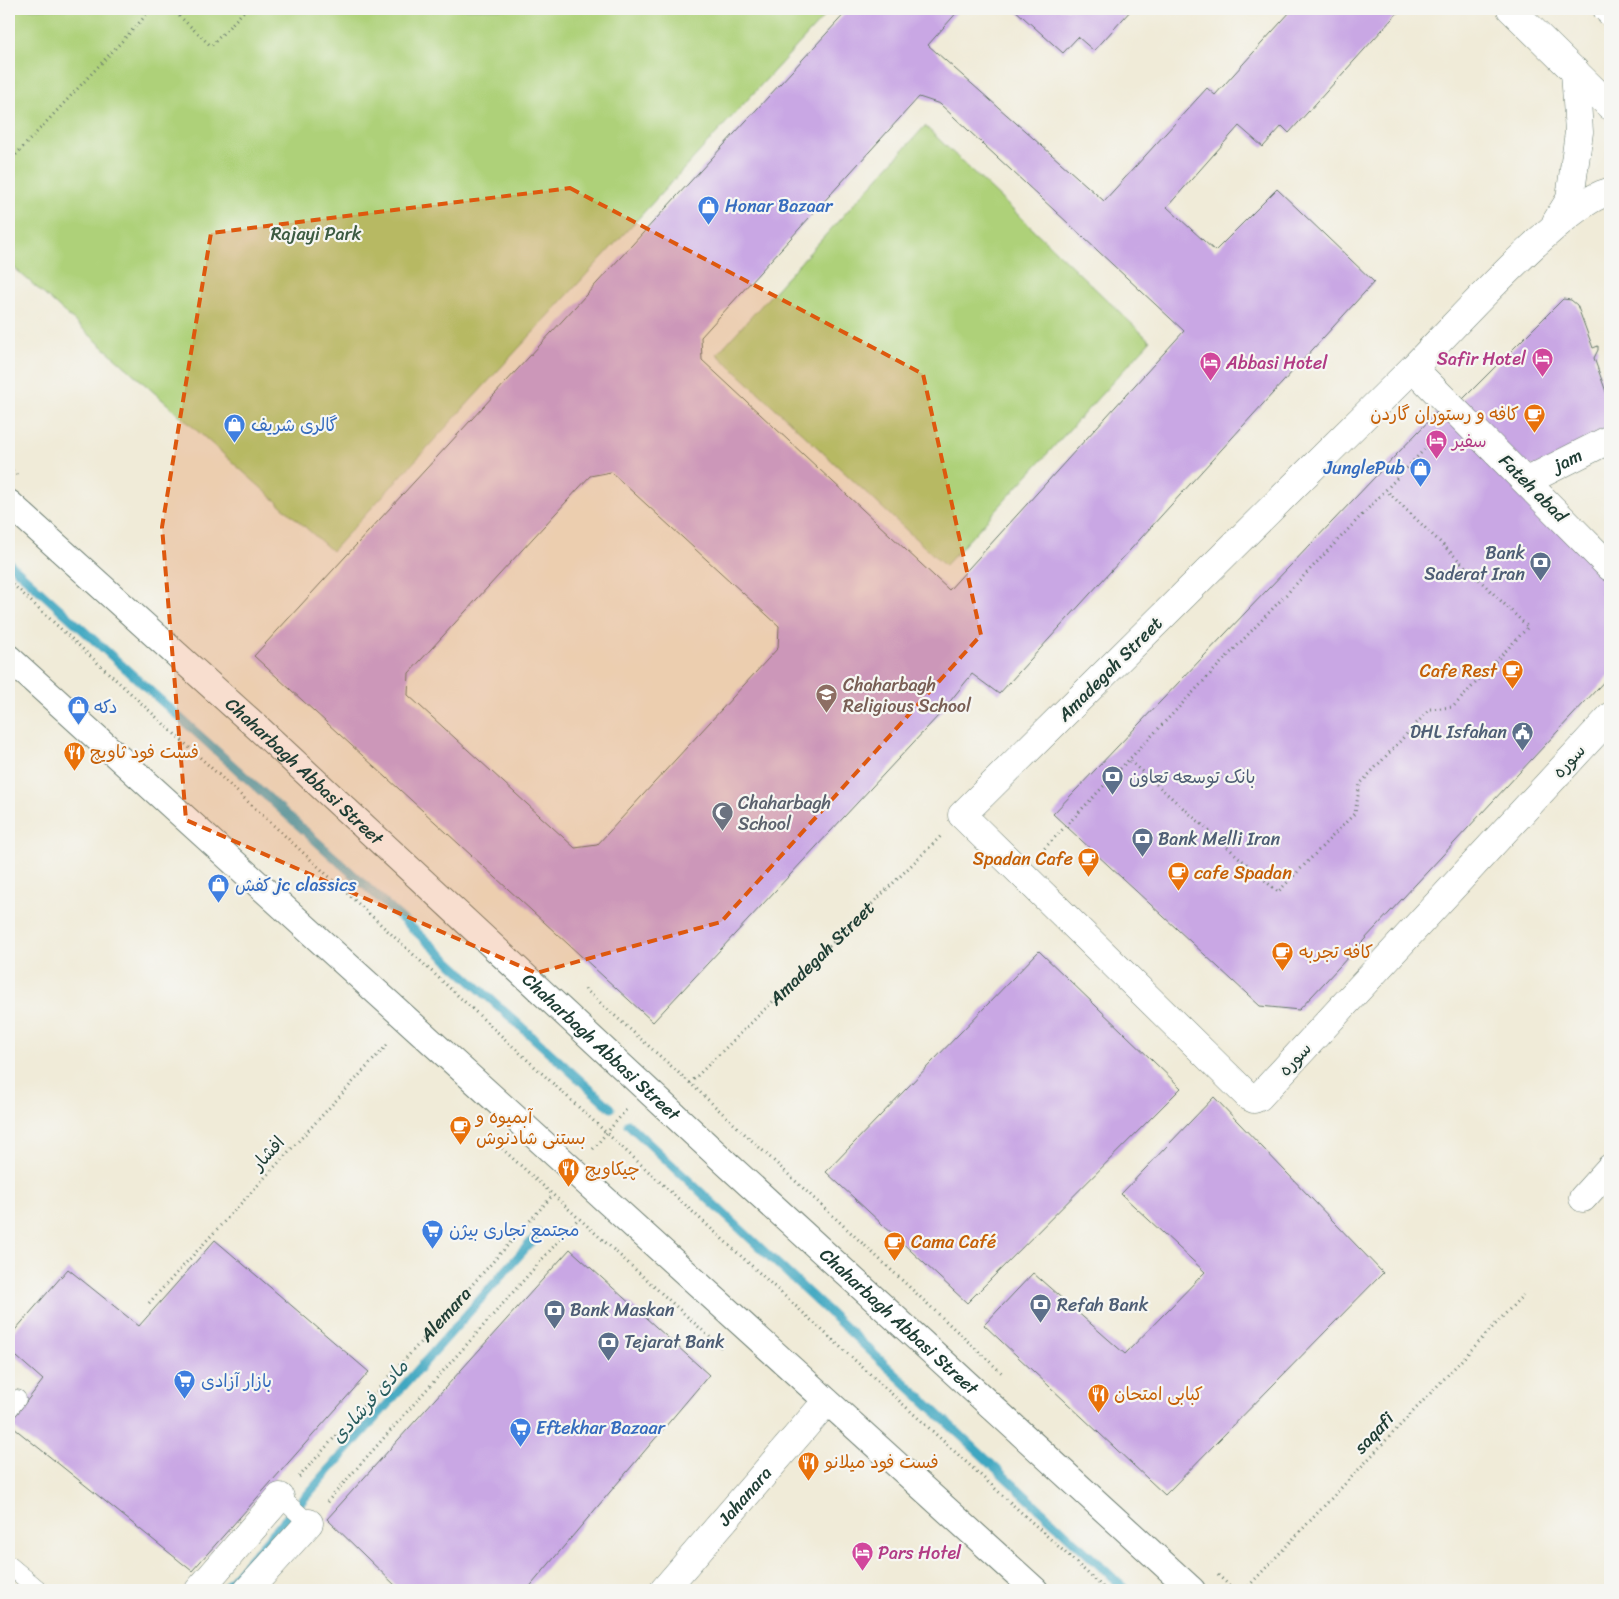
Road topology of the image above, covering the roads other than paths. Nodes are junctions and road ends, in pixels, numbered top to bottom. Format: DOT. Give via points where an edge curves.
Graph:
graph roads {
  1 [pos="1511,9"];
  2 [pos="1607,9"];
  3 [pos="1610,12"];
  4 [pos="1575,71"];
  5 [pos="1610,106"];
  6 [pos="1610,192"];
  7 [pos="1551,229"];
  8 [pos="1413,368"];
  9 [pos="1610,439"];
  10 [pos="1527,481"];
  11 [pos="9,503"];
  12 [pos="1610,566"];
  13 [pos="9,658"];
  14 [pos="1610,717"];
  15 [pos="962,815"];
  16 [pos="1610,1168"];
  17 [pos="1583,1198"];
  18 [pos="826,1402"];
  19 [pos="280,1497"];
  20 [pos="309,1523"];
  21 [pos="9,1566"];
  22 [pos="39,1590"];
  23 [pos="199,1590"];
  24 [pos="248,1590"];
  25 [pos="664,1590"];
  26 [pos="1035,1590"];
  27 [pos="1192,1590"];
  1 -- 4 [label="street"];
  2 -- 3 [label="street"];
  4 -- 5 [label="street"];
  4 -- 7 [label="street, Amadegah Street" via="1579,132 1570,199"];
  6 -- 7 [label="street, Amadegah Street" via="1600,193"];
  7 -- 8 [label="street, Amadegah Street"];
  8 -- 10 [label="street, Fateh abad"];
  8 -- 15 [label="street, Amadegah Street"];
  9 -- 10 [label="street, jam"];
  10 -- 12 [label="street, Fateh abad"];
  11 -- 27 [label="street, Chaharbagh Abbasi Street" via="257,727"];
  13 -- 18 [label="street"];
  14 -- 15 [label="street, سوره" via="1280,1075 1254,1099"];
  16 -- 17 [label="street"];
  18 -- 25 [label="street, Jahanara"];
  18 -- 26 [label="street"];
  19 -- 20 [label="lane"];
  19 -- 23 [label="street"];
  20 -- 24 [label="street"];
  21 -- 22 [label="lane"];
}
